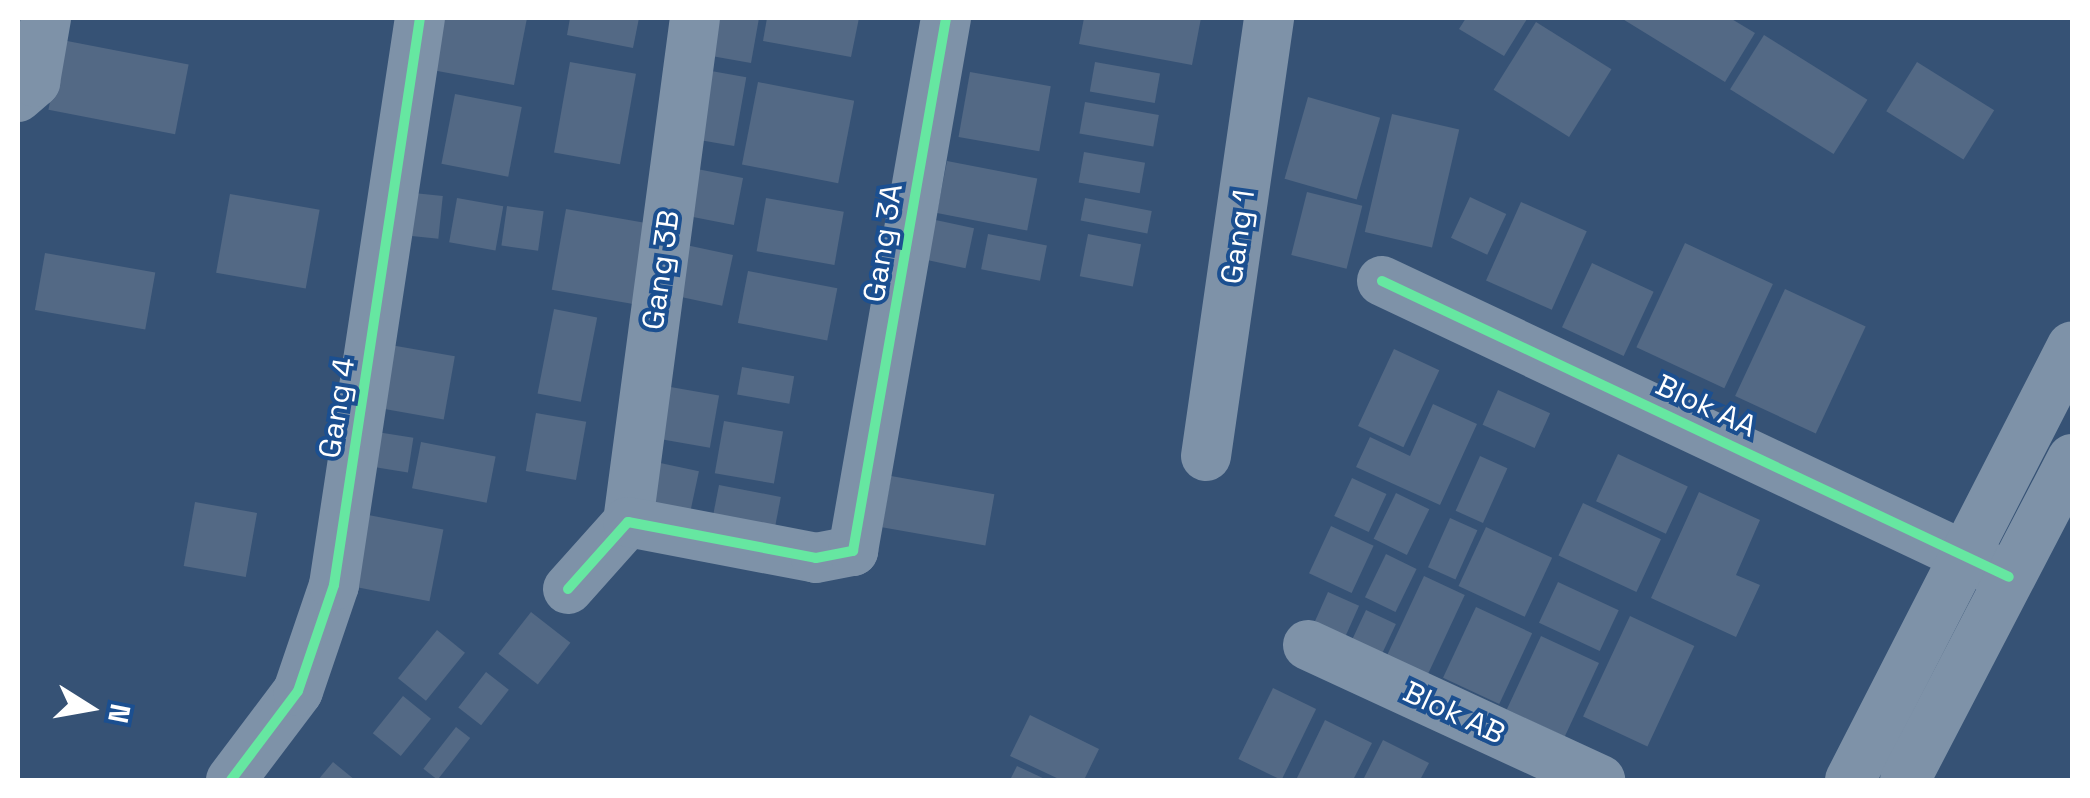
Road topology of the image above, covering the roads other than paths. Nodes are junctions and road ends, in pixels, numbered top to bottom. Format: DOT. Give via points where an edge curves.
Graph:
graph roads {
  1 [pos="46,18"];
  2 [pos="420,18"];
  3 [pos="695,18"];
  4 [pos="946,18"];
  5 [pos="1269,18"];
  6 [pos="18,98"];
  7 [pos="1382,281"];
  8 [pos="2072,346"];
  9 [pos="1206,456"];
  10 [pos="2072,459"];
  11 [pos="628,522"];
  12 [pos="1961,555"];
  13 [pos="2009,577"];
  14 [pos="568,590"];
  15 [pos="1308,645"];
  16 [pos="231,780"];
  17 [pos="1600,780"];
  18 [pos="1850,780"];
  19 [pos="1905,780"];
  1 -- 6 [label="street" via="38,72"];
  2 -- 16 [label="street, Gang 4" via="334,585 298,691"];
  3 -- 11 [label="street, Gang 3B"];
  4 -- 11 [label="street, Gang 3A" via="858,541 835,560"];
  5 -- 9 [label="street, Gang 1"];
  7 -- 12 [label="street, Blok AA"];
  8 -- 12 [label="street"];
  10 -- 13 [label="street"];
  11 -- 14 [label="street"];
  12 -- 13 [label="street, Blok AA"];
  12 -- 18 [label="street"];
  13 -- 19 [label="street"];
  15 -- 17 [label="street, Blok AB"];
}
